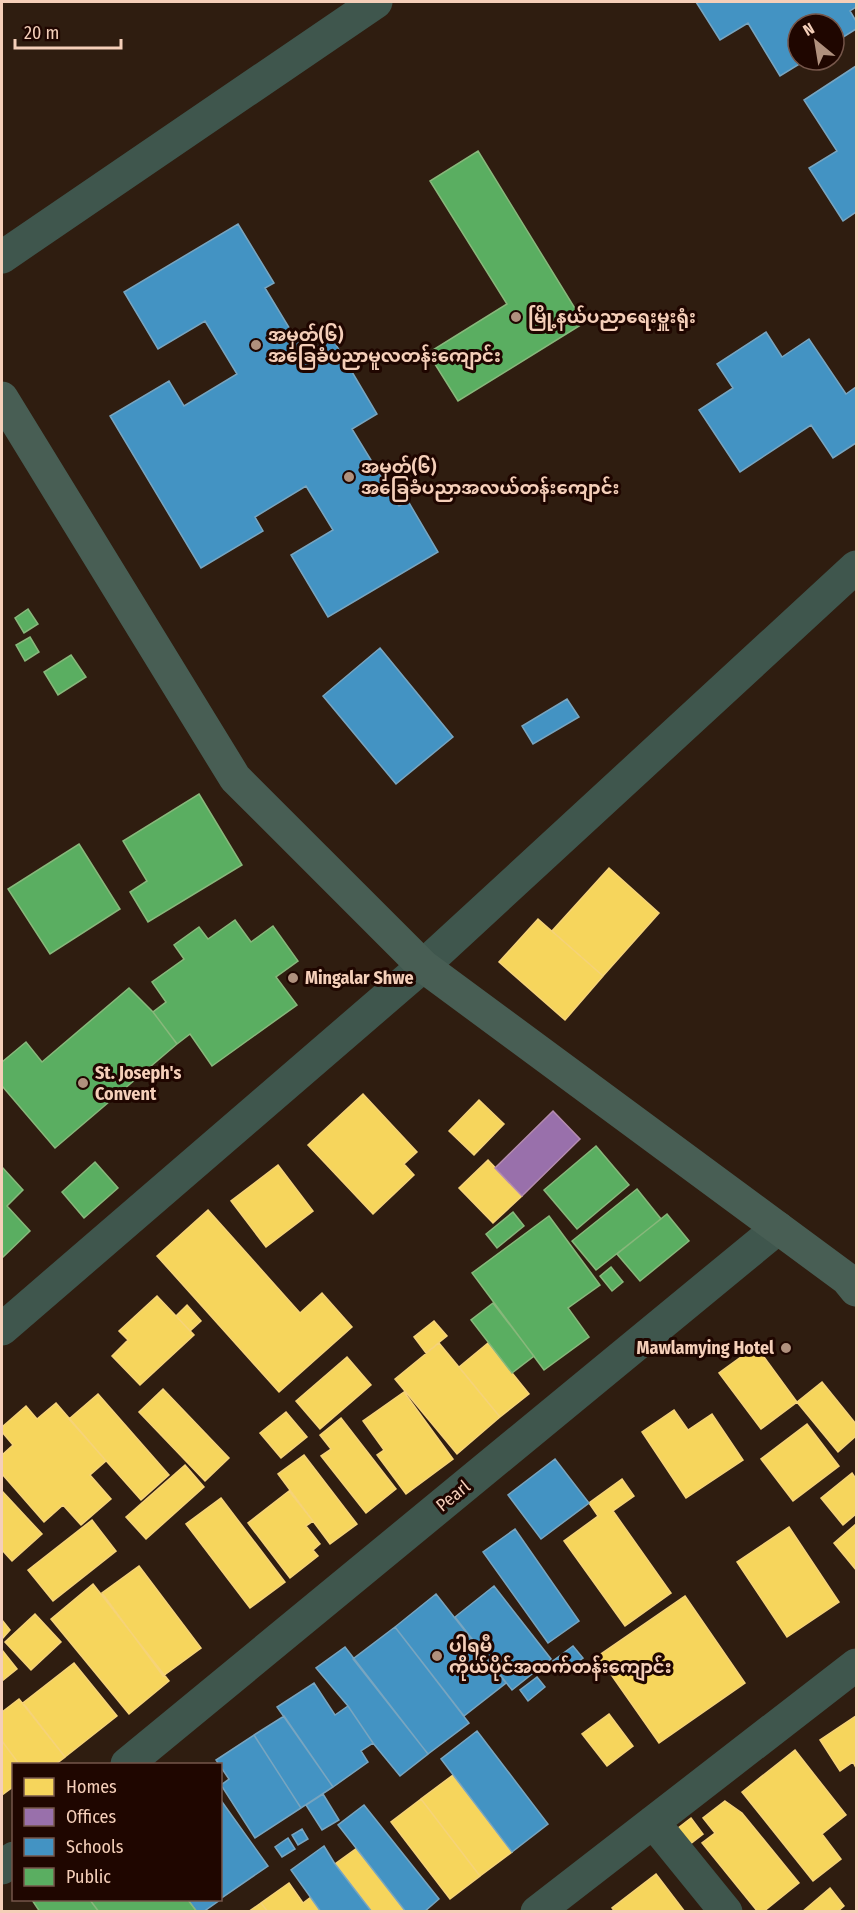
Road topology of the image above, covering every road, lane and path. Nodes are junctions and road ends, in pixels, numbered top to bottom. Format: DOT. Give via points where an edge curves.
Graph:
graph roads {
  1 [pos="376,2"];
  2 [pos="2,257"];
  3 [pos="2,398"];
  4 [pos="856,567"];
  5 [pos="423,966"];
  6 [pos="778,1228"];
  7 [pos="856,1290"];
  8 [pos="2,1329"];
  9 [pos="856,1665"];
  10 [pos="128,1763"];
  11 [pos="653,1822"];
  12 [pos="537,1911"];
  13 [pos="726,1911"];
  1 -- 2 [label="street"];
  3 -- 5 [label="main road" via="235,778"];
  4 -- 5 [label="street"];
  5 -- 6 [label="main road"];
  5 -- 8 [label="street"];
  6 -- 7 [label="main road" via="847,1279"];
  6 -- 10 [label="street, Pearl"];
  9 -- 11 [label="street"];
  11 -- 12 [label="street"];
  11 -- 13 [label="street"];
}
